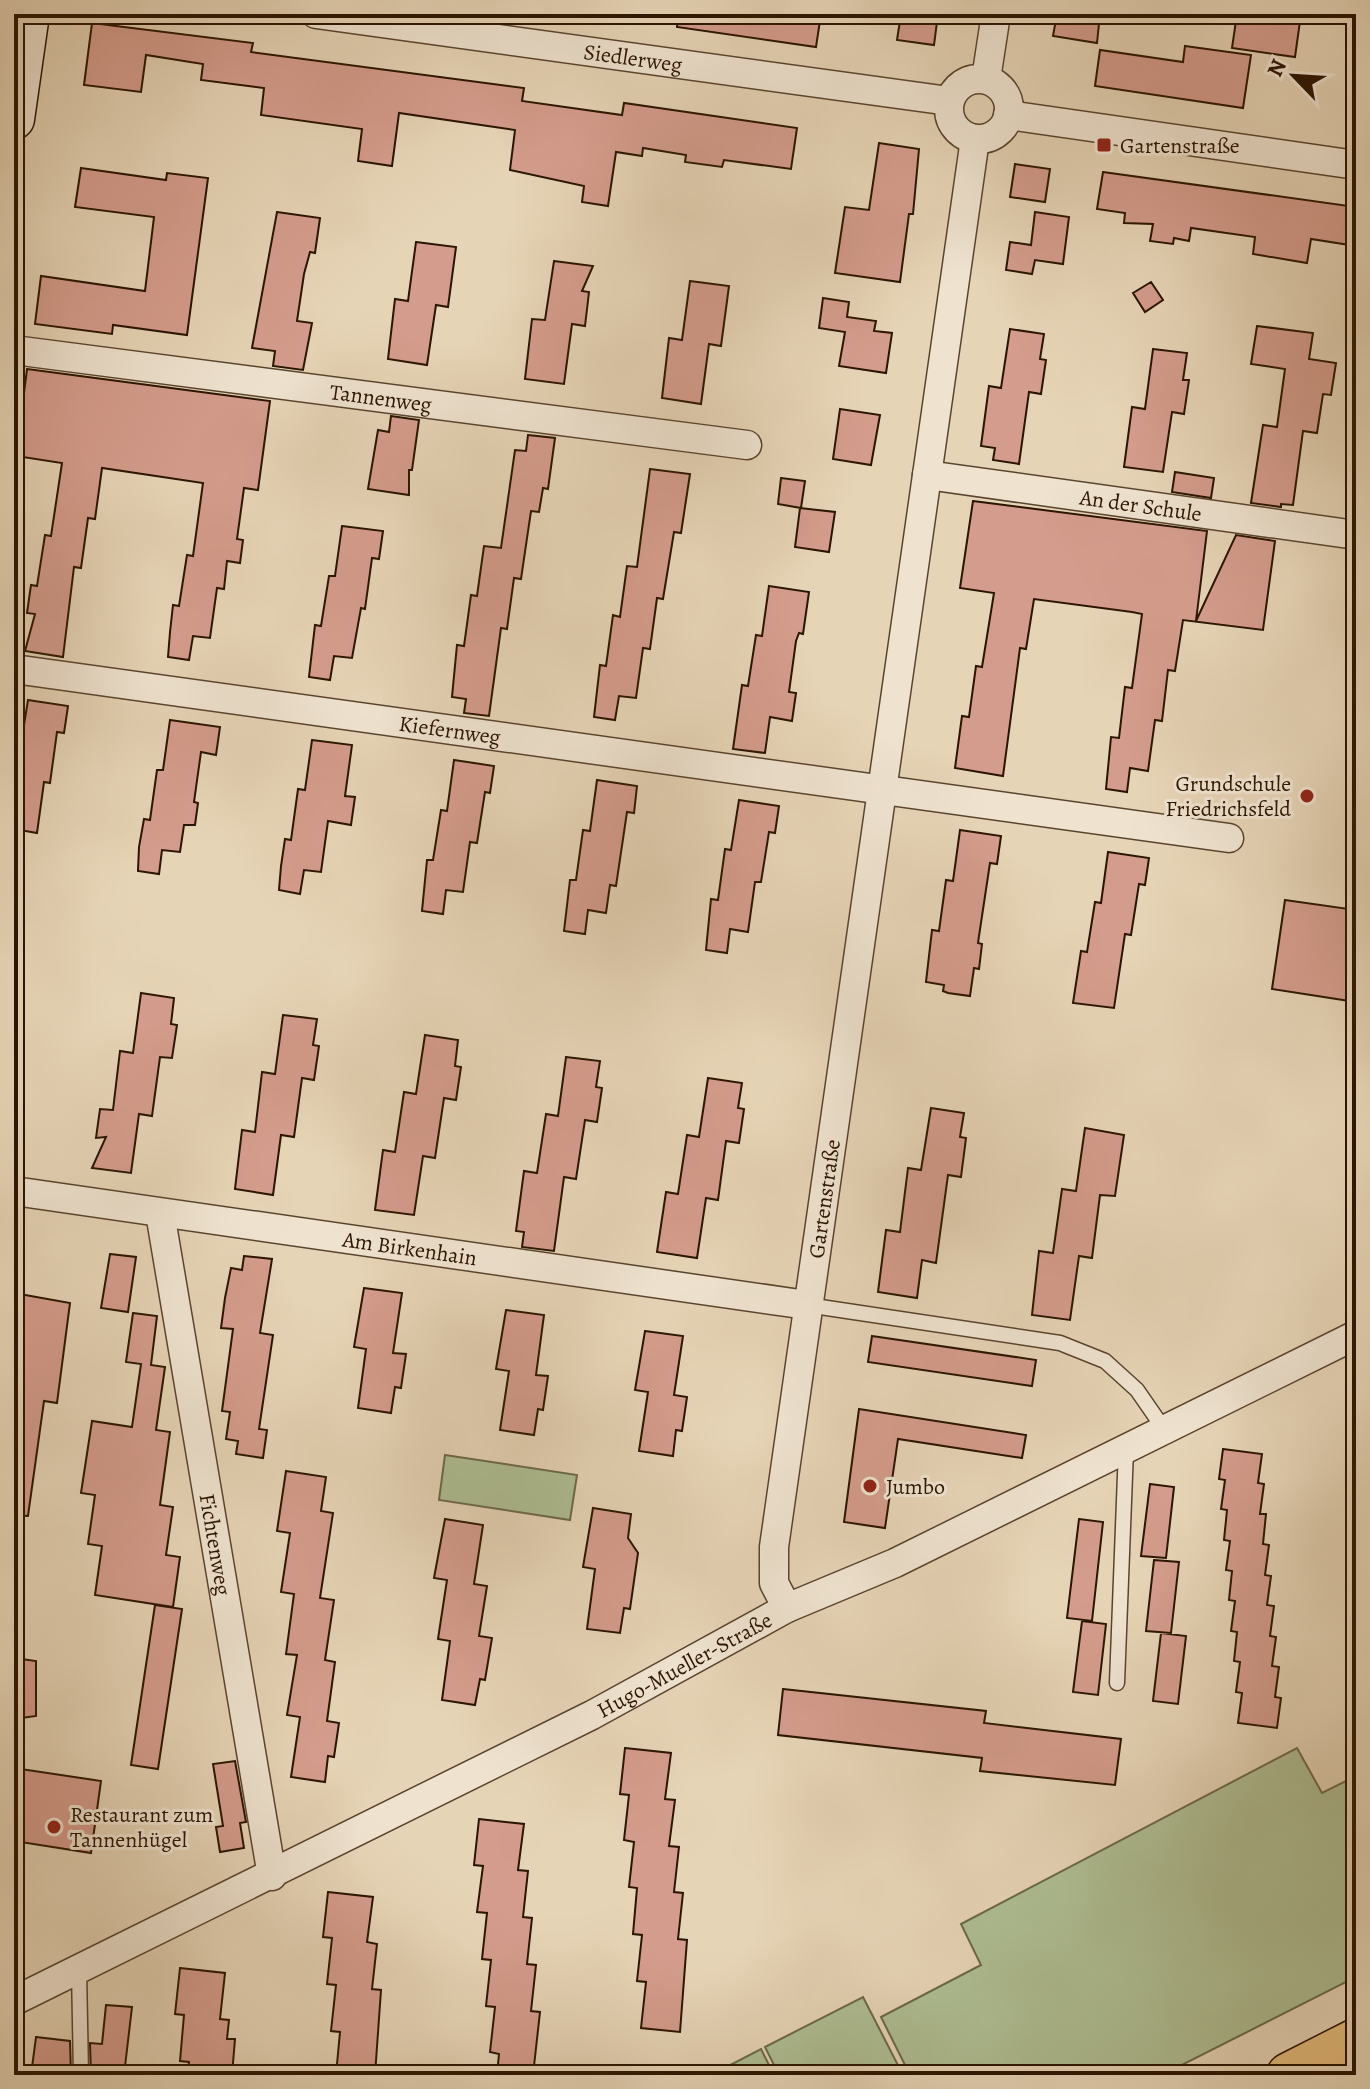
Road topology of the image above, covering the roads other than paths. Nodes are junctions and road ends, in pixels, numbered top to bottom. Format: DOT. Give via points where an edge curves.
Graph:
graph roads {
  1 [pos="29,14"];
  2 [pos="316,14"];
  3 [pos="996,14"];
  4 [pos="986,79"];
  5 [pos="949,101"];
  6 [pos="1008,115"];
  7 [pos="14,119"];
  8 [pos="975,139"];
  9 [pos="1356,165"];
  10 [pos="14,350"];
  11 [pos="747,445"];
  12 [pos="927,475"];
  13 [pos="1356,535"];
  14 [pos="14,669"];
  15 [pos="884,788"];
  16 [pos="1229,838"];
  17 [pos="14,1191"];
  18 [pos="160,1213"];
  19 [pos="807,1305"];
  20 [pos="1356,1335"];
  21 [pos="1164,1429"];
  22 [pos="1126,1448"];
  23 [pos="787,1608"];
  24 [pos="1117,1683"];
  25 [pos="272,1876"];
  26 [pos="79,1969"];
  27 [pos="14,2001"];
  28 [pos="1356,2041"];
  29 [pos="81,2075"];
  30 [pos="1289,2075"];
  1 -- 7 [label="street"];
  2 -- 5 [label="street, Siedlerweg"];
  3 -- 4 [label="street"];
  4 -- 5 [label="street" via="957,88"];
  4 -- 6 [label="street" via="1007,100"];
  5 -- 8 [label="street" via="950,118 959,132"];
  6 -- 8 [label="street" via="1002,129"];
  6 -- 9 [label="street"];
  8 -- 12 [label="street, Gartenstraße"];
  10 -- 11 [label="street, Tannenweg"];
  12 -- 13 [label="street, An der Schule"];
  12 -- 15 [label="street, Gartenstraße"];
  14 -- 15 [label="street, Kiefernweg"];
  15 -- 16 [label="street"];
  15 -- 19 [label="street, Gartenstraße"];
  17 -- 18 [label="street, Am Birkenhain"];
  18 -- 19 [label="street, Am Birkenhain"];
  18 -- 25 [label="street, Fichtenweg"];
  19 -- 21 [label="lane" via="1060,1343 1105,1361 1137,1390"];
  19 -- 23 [label="street, Gartenstraße" via="774,1547 774,1583"];
  20 -- 21 [label="street, Hugo-Mueller-Straße"];
  21 -- 22 [label="street, Hugo-Mueller-Straße"];
  22 -- 23 [label="street, Hugo-Mueller-Straße" via="895,1563"];
  22 -- 24 [label="lane"];
  23 -- 25 [label="street, Hugo-Mueller-Straße" via="592,1715"];
  25 -- 26 [label="street, Hugo-Mueller-Straße"];
  26 -- 27 [label="street, Hugo-Mueller-Straße"];
  26 -- 29 [label="lane"];
  28 -- 30 [label="main road"];
}
